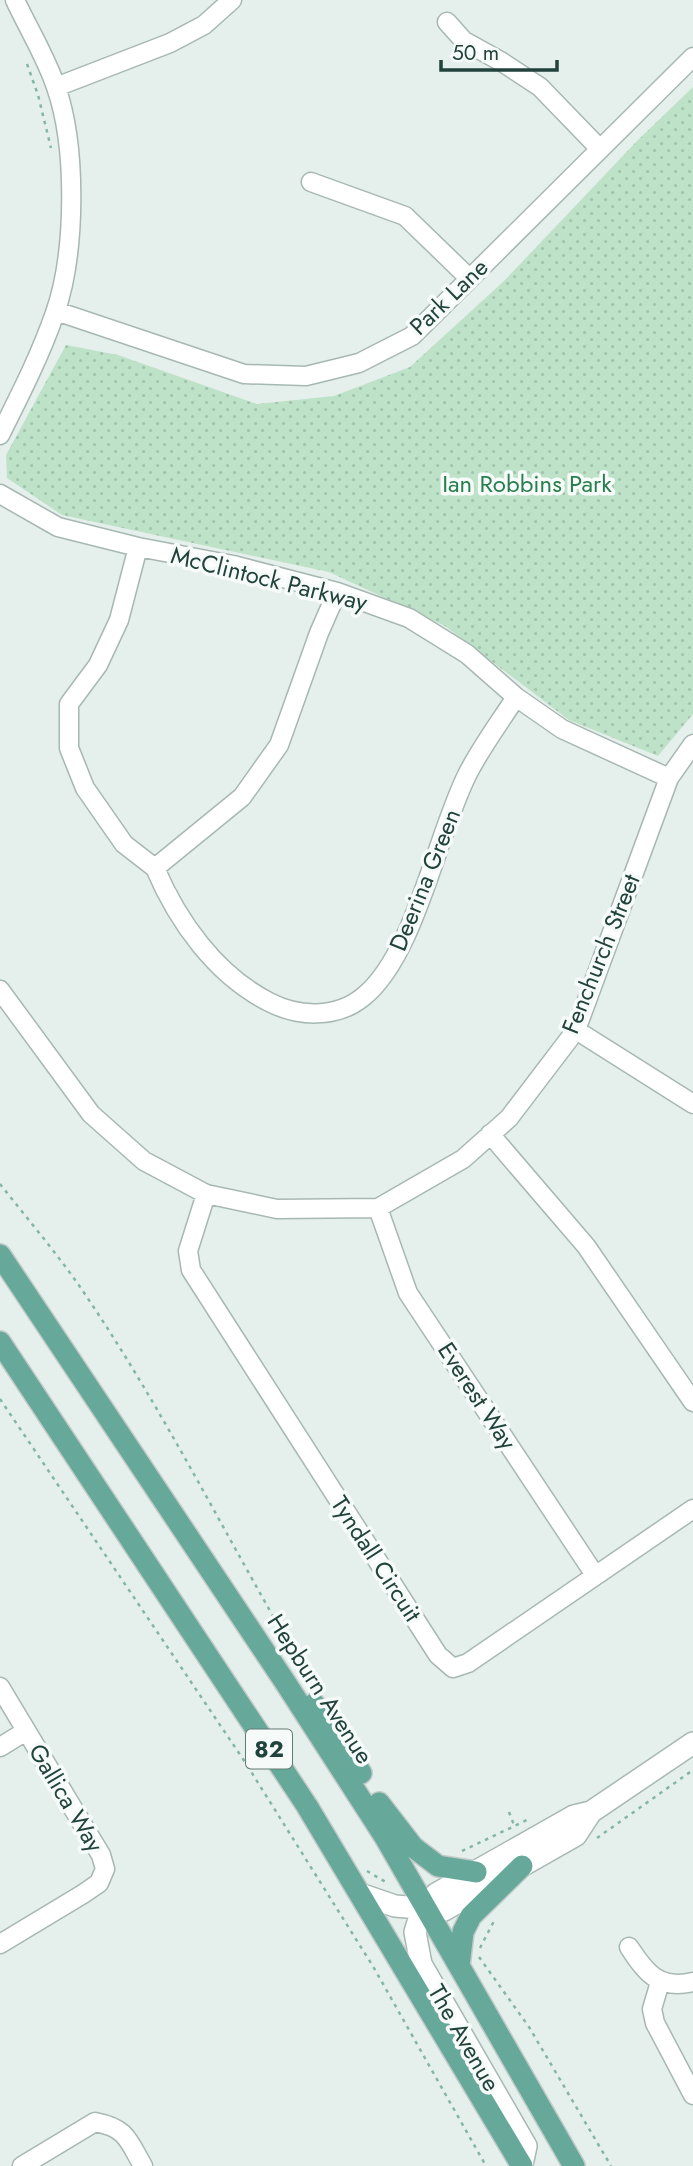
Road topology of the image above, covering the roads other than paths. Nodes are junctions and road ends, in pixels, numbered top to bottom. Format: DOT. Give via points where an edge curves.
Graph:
graph roads {
  1 [pos="15,0"];
  2 [pos="232,0"];
  3 [pos="447,22"];
  4 [pos="693,57"];
  5 [pos="56,87"];
  6 [pos="600,149"];
  7 [pos="311,182"];
  8 [pos="469,278"];
  9 [pos="56,311"];
  10 [pos="0,435"];
  11 [pos="0,494"];
  12 [pos="138,547"];
  13 [pos="337,592"];
  14 [pos="516,696"];
  15 [pos="693,744"];
  16 [pos="669,778"];
  17 [pos="155,867"];
  18 [pos="0,990"];
  19 [pos="576,1030"];
  20 [pos="693,1104"];
  21 [pos="490,1134"];
  22 [pos="206,1194"];
  23 [pos="378,1208"];
  24 [pos="0,1255"];
  25 [pos="0,1342"];
  26 [pos="693,1402"];
  27 [pos="693,1508"];
  28 [pos="595,1575"];
  29 [pos="285,1682"];
  30 [pos="0,1687"];
  31 [pos="26,1731"];
  32 [pos="693,1742"];
  33 [pos="0,1747"];
  34 [pos="591,1812"];
  35 [pos="522,1866"];
  36 [pos="476,1872"];
  37 [pos="360,1894"];
  38 [pos="427,1909"];
  39 [pos="0,1944"];
  40 [pos="629,1947"];
  41 [pos="459,1966"];
  42 [pos="660,1982"];
  43 [pos="693,1982"];
  44 [pos="693,2095"];
  45 [pos="522,2165"];
  46 [pos="22,2166"];
  47 [pos="143,2166"];
  48 [pos="575,2166"];
  1 -- 5 [label="street"];
  2 -- 5 [label="street" via="204,25 170,43"];
  3 -- 6 [label="street" via="464,41 540,87"];
  4 -- 6 [label="street, Park Lane"];
  5 -- 9 [label="street" via="69,148 72,225"];
  6 -- 8 [label="street, Park Lane"];
  7 -- 8 [label="street" via="405,216"];
  8 -- 9 [label="street, Park Lane" via="412,336 359,363 306,376 244,374"];
  9 -- 10 [label="street"];
  11 -- 12 [label="street, McClintock Parkway" via="58,527"];
  12 -- 13 [label="street, McClintock Parkway"];
  12 -- 17 [label="street" via="119,620 98,665 69,705 69,748 85,788 124,844"];
  13 -- 14 [label="street, McClintock Parkway" via="409,618 467,654"];
  13 -- 17 [label="street" via="279,745 242,797"];
  14 -- 16 [label="street, McClintock Parkway" via="562,729"];
  14 -- 17 [label="street, Deerina Green" via="468,774 405,936 383,976 341,1011 287,1012 230,979 166,895"];
  15 -- 16 [label="street, Fenchurch Street"];
  16 -- 19 [label="street, Fenchurch Street"];
  18 -- 22 [label="street, Fenchurch Street" via="91,1114 144,1161"];
  19 -- 20 [label="street"];
  19 -- 21 [label="street, Fenchurch Street" via="509,1118"];
  21 -- 23 [label="street, Fenchurch Street" via="463,1159"];
  21 -- 26 [label="street" via="586,1246"];
  22 -- 23 [label="street, Fenchurch Street" via="277,1209"];
  22 -- 28 [label="street, Tyndall Circuit" via="188,1251 191,1270 438,1655 453,1668 468,1663"];
  23 -- 28 [label="street, Everest Way" via="408,1293"];
  24 -- 29 [label="main road, Hepburn Avenue / 82"];
  25 -- 37 [label="main road, 82" via="307,1806"];
  27 -- 28 [label="street, Tyndall Circuit"];
  29 -- 36 [label="main road" via="305,1694 335,1731 386,1814 413,1847 440,1867"];
  29 -- 38 [label="main road, Hepburn Avenue / 82"];
  30 -- 31 [label="street, Gallica Way"];
  31 -- 33 [label="street"];
  31 -- 39 [label="street, Gallica Way" via="105,1869 99,1883"];
  32 -- 34 [label="street, The Avenue"];
  34 -- 35 [label="street, The Avenue" via="576,1835"];
  34 -- 36 [label="street, The Avenue" via="574,1816"];
  35 -- 38 [label="street, The Avenue" via="444,1910"];
  35 -- 41 [label="main road" via="471,1916"];
  36 -- 38 [label="street, The Avenue" via="436,1894"];
  37 -- 38 [label="street, The Avenue" via="395,1906"];
  37 -- 45 [label="main road, 82"];
  38 -- 41 [label="main road, Hepburn Avenue / 82"];
  38 -- 45 [label="street, The Avenue" via="415,1932 421,1964 526,2146"];
  40 -- 42 [label="street" via="642,1967"];
  41 -- 48 [label="main road, Hepburn Avenue / 82"];
  42 -- 43 [label="street"];
  42 -- 44 [label="street" via="652,2009 655,2024"];
  46 -- 47 [label="street" via="95,2122 115,2126"];
}
